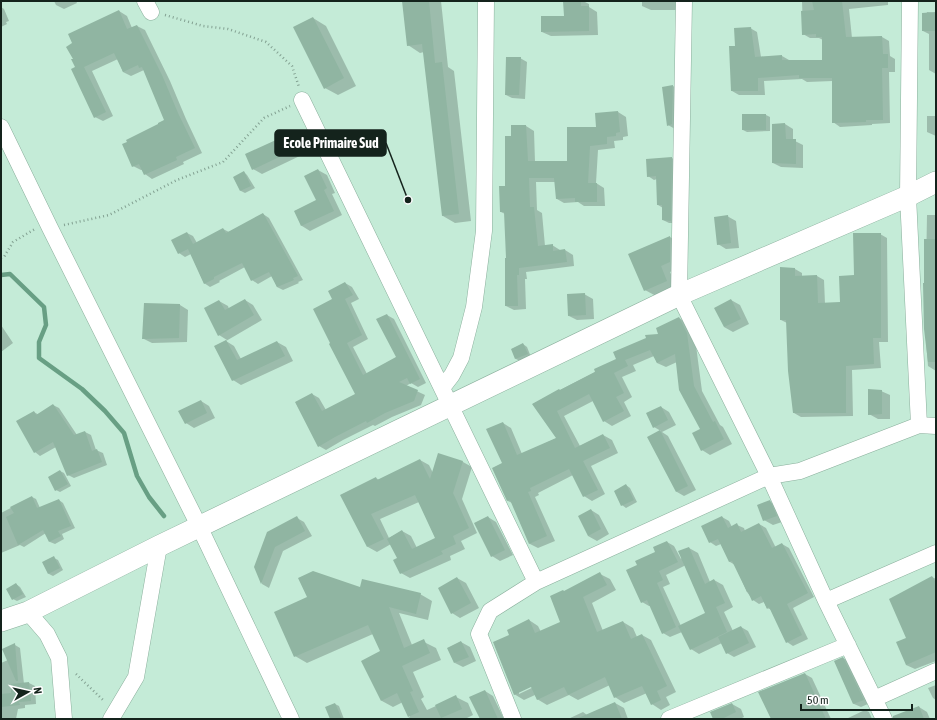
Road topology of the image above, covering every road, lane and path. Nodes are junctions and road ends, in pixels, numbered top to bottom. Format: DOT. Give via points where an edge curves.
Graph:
graph roads {
  1 [pos="486,1"];
  2 [pos="684,1"];
  3 [pos="910,1"];
  4 [pos="148,7"];
  5 [pos="302,100"];
  6 [pos="1,127"];
  7 [pos="936,182"];
  8 [pos="908,196"];
  9 [pos="50,228"];
  10 [pos="1,258"];
  11 [pos="679,295"];
  12 [pos="446,397"];
  13 [pos="919,425"];
  14 [pos="936,426"];
  15 [pos="769,476"];
  16 [pos="199,526"];
  17 [pos="159,546"];
  18 [pos="936,553"];
  19 [pos="536,582"];
  20 [pos="826,602"];
  21 [pos="28,612"];
  22 [pos="1,621"];
  23 [pos="848,645"];
  24 [pos="59,658"];
  25 [pos="936,671"];
  26 [pos="874,700"];
  27 [pos="113,715"];
  28 [pos="690,715"];
  29 [pos="64,719"];
  30 [pos="291,719"];
  31 [pos="513,719"];
  32 [pos="669,719"];
  33 [pos="884,719"];
  1 -- 12 [label="street" via="484,231 474,307 461,358 452,375"];
  2 -- 11 [label="street"];
  3 -- 8 [label="street"];
  4 -- 5 [label="path" via="203,26 228,28 266,42 292,66"];
  5 -- 9 [label="path" via="264,118 223,162 177,180 109,215"];
  5 -- 12 [label="street"];
  6 -- 9 [label="street"];
  7 -- 8 [label="main road"];
  8 -- 11 [label="main road"];
  8 -- 13 [label="street"];
  9 -- 10 [label="path" via="34,230 13,242"];
  9 -- 16 [label="street"];
  11 -- 12 [label="main road"];
  11 -- 15 [label="street"];
  12 -- 16 [label="main road"];
  12 -- 19 [label="street"];
  13 -- 14 [label="street"];
  13 -- 15 [label="street" via="800,471"];
  15 -- 19 [label="street"];
  15 -- 20 [label="street"];
  16 -- 17 [label="main road"];
  16 -- 30 [label="street"];
  17 -- 21 [label="main road"];
  17 -- 27 [label="street" via="136,677"];
  18 -- 20 [label="street"];
  19 -- 31 [label="street" via="490,611 479,634"];
  20 -- 23 [label="street"];
  21 -- 22 [label="main road"];
  21 -- 24 [label="street" via="47,634"];
  23 -- 26 [label="street"];
  23 -- 28 [label="street"];
  24 -- 27 [label="path"];
  24 -- 29 [label="street"];
  25 -- 26 [label="street"];
  26 -- 33 [label="street"];
  28 -- 32 [label="street"];
}
